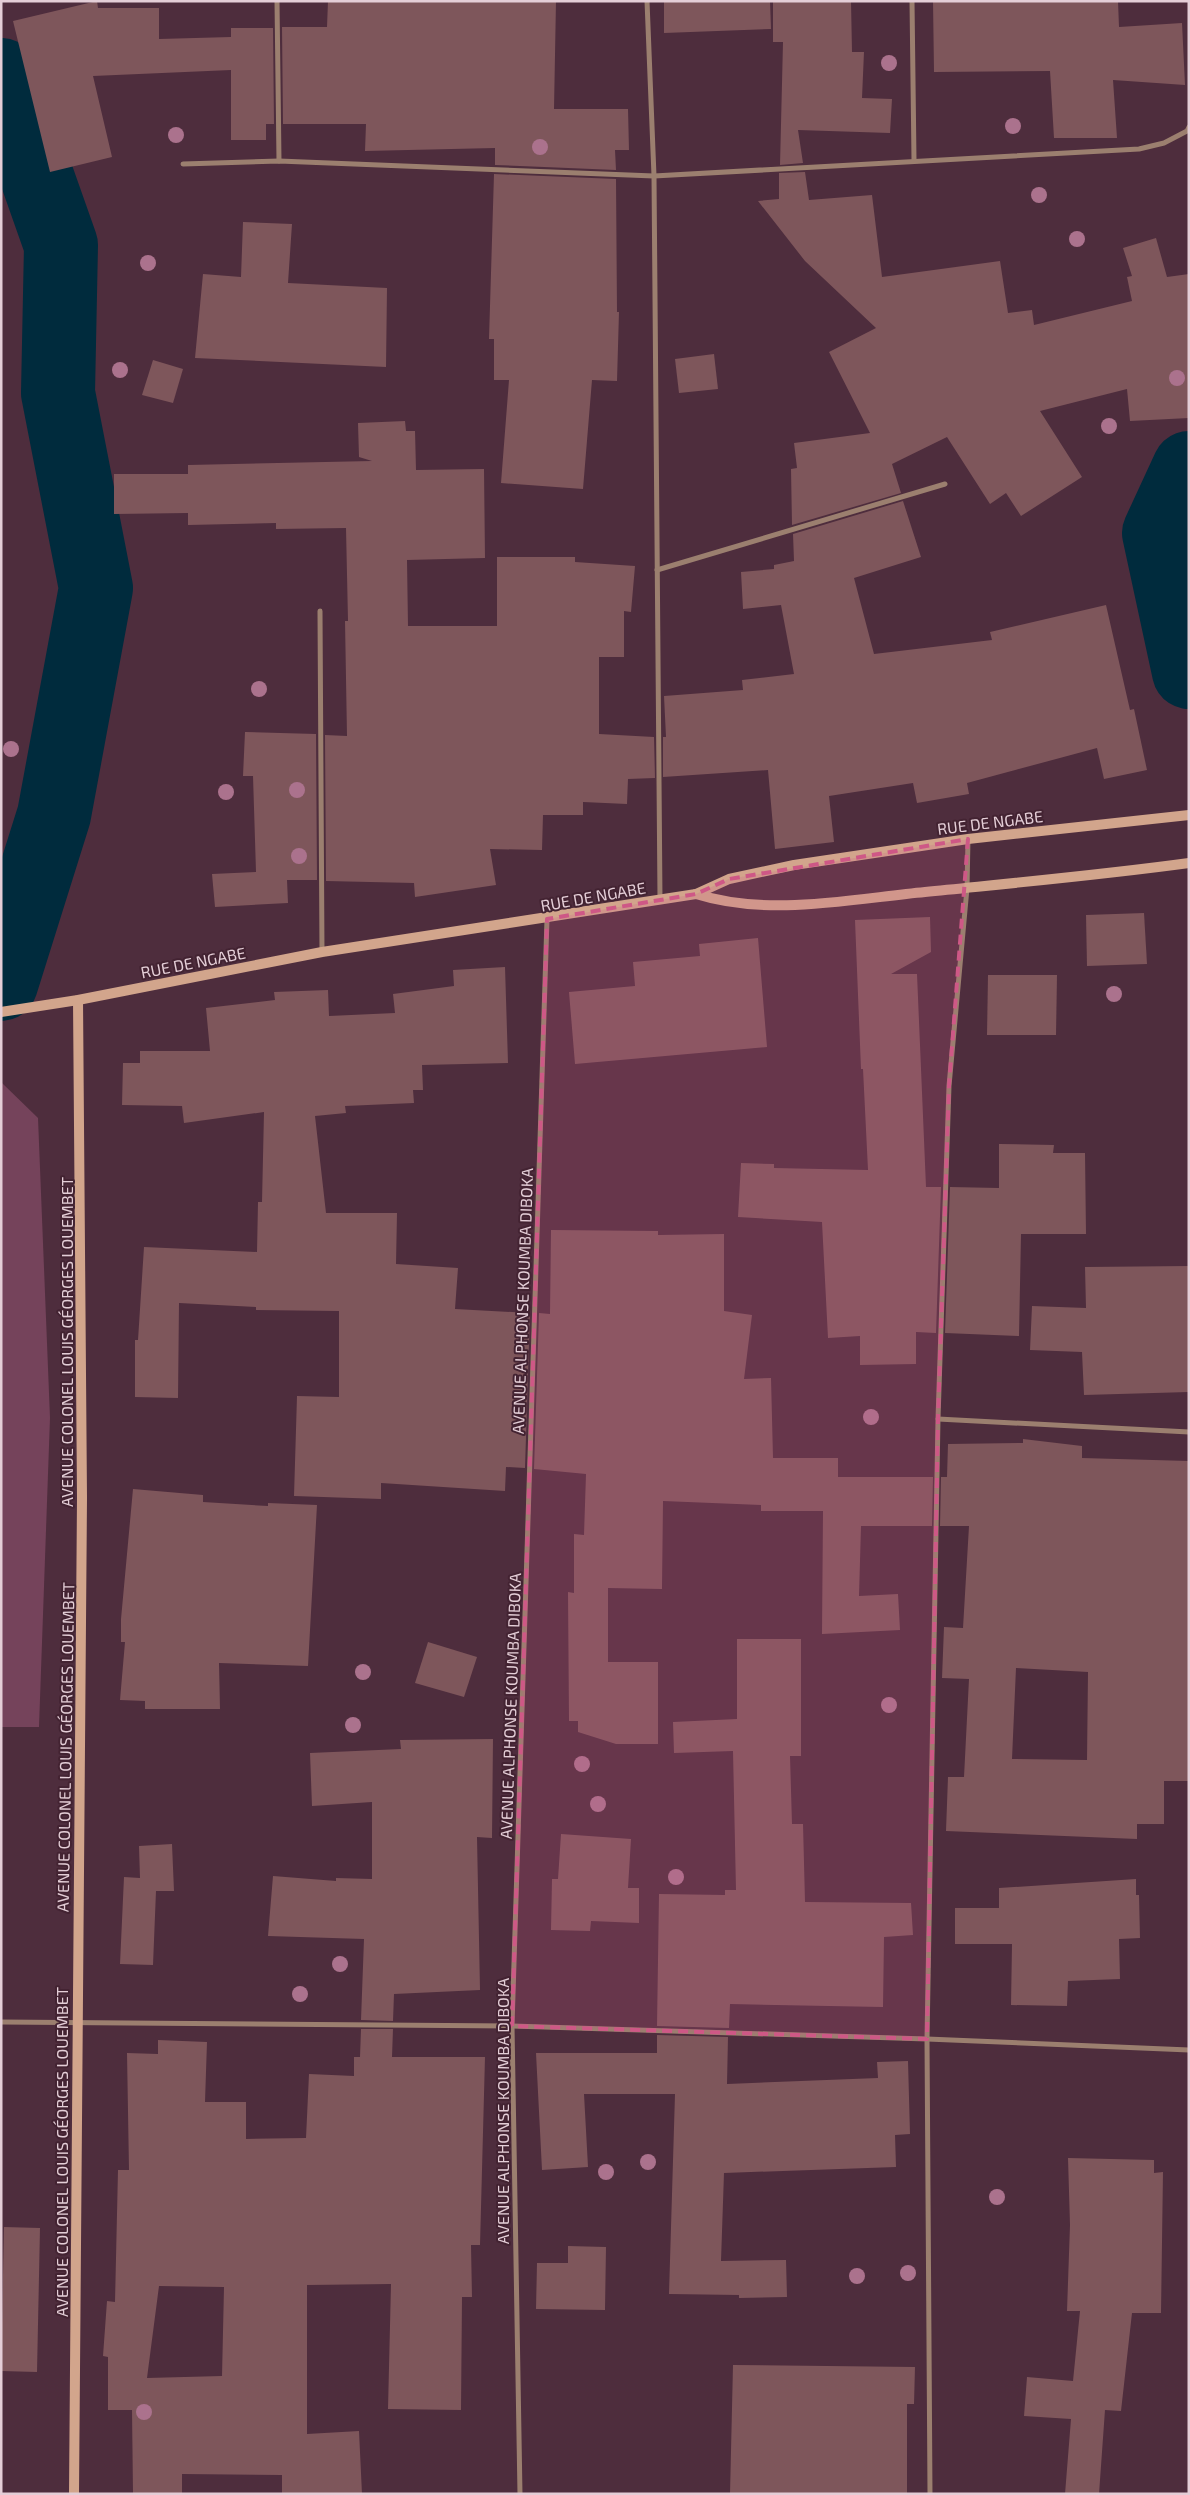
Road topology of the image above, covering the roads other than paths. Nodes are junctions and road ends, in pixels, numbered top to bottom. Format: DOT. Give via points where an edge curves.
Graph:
graph roads {
  1 [pos="277,1"];
  2 [pos="647,1"];
  3 [pos="912,1"];
  4 [pos="1189,127"];
  5 [pos="279,160"];
  6 [pos="914,160"];
  7 [pos="183,164"];
  8 [pos="654,176"];
  9 [pos="945,484"];
  10 [pos="657,570"];
  11 [pos="320,611"];
  12 [pos="1189,815"];
  13 [pos="968,839"];
  14 [pos="1189,864"];
  15 [pos="966,888"];
  16 [pos="696,894"];
  17 [pos="660,900"];
  18 [pos="547,919"];
  19 [pos="322,952"];
  20 [pos="78,1000"];
  21 [pos="1,1012"];
  22 [pos="938,1419"];
  23 [pos="1189,1432"];
  24 [pos="1,2022"];
  25 [pos="77,2023"];
  26 [pos="512,2026"];
  27 [pos="927,2039"];
  28 [pos="1189,2050"];
  29 [pos="74,2494"];
  30 [pos="520,2494"];
  31 [pos="930,2494"];
  1 -- 5 [label="street"];
  2 -- 8 [label="street"];
  3 -- 6 [label="street"];
  4 -- 6 [label="street" via="1164,143 1139,148"];
  5 -- 7 [label="street"];
  5 -- 8 [label="street"];
  6 -- 8 [label="street"];
  8 -- 10 [label="street"];
  9 -- 10 [label="street"];
  10 -- 17 [label="street"];
  11 -- 19 [label="street"];
  12 -- 13 [label="street, RUE DE NGABE"];
  13 -- 15 [label="street"];
  13 -- 16 [label="street, RUE DE NGABE" via="794,865 730,879"];
  14 -- 15 [label="street"];
  15 -- 16 [label="street" via="795,905 724,903"];
  15 -- 22 [label="street" via="949,1086"];
  16 -- 17 [label="street, RUE DE NGABE"];
  17 -- 18 [label="street, RUE DE NGABE"];
  18 -- 19 [label="street, RUE DE NGABE"];
  18 -- 26 [label="street, AVENUE ALPHONSE KOUMBA DIBOKA"];
  19 -- 20 [label="street, RUE DE NGABE"];
  20 -- 21 [label="street, RUE DE NGABE"];
  20 -- 25 [label="street, AVENUE COLONEL LOUIS GÉORGES LOUEMBET" via="82,1498"];
  22 -- 23 [label="street"];
  22 -- 27 [label="street"];
  24 -- 25 [label="street"];
  25 -- 26 [label="street"];
  25 -- 29 [label="street, AVENUE COLONEL LOUIS GÉORGES LOUEMBET"];
  26 -- 27 [label="street"];
  26 -- 30 [label="street, AVENUE ALPHONSE KOUMBA DIBOKA"];
  27 -- 28 [label="street"];
  27 -- 31 [label="street"];
}
